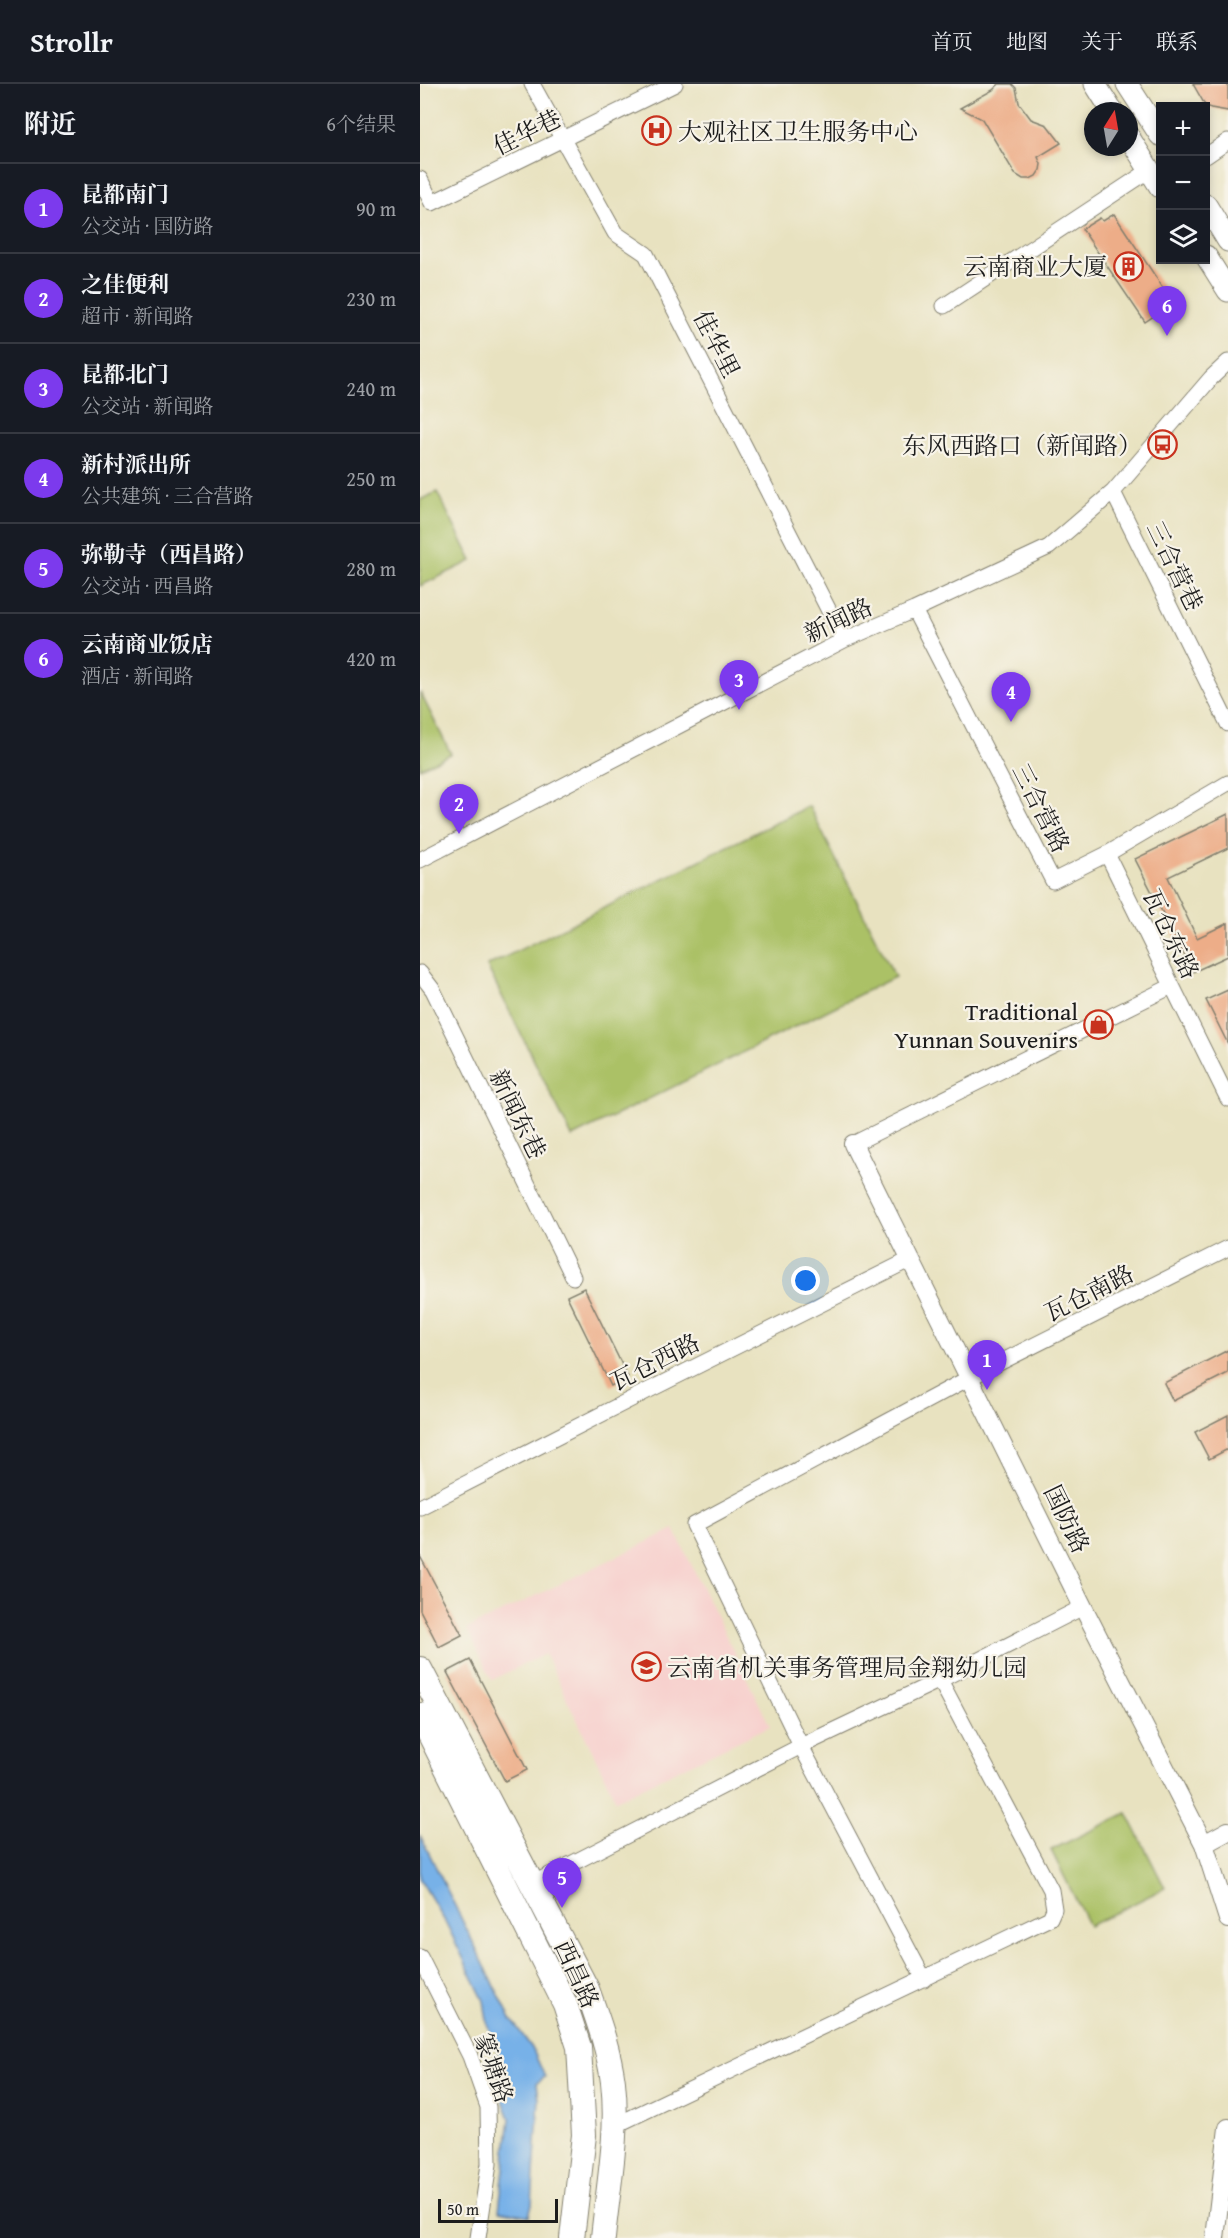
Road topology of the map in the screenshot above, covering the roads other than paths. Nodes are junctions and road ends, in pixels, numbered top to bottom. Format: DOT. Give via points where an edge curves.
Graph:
graph roads {
  1 [pos="532,84"];
  2 [pos="675,84"];
  3 [pos="1095,84"];
  4 [pos="1127,84"];
  5 [pos="1106,102"];
  6 [pos="1156,128"];
  7 [pos="563,140"];
  8 [pos="1228,141"];
  9 [pos="1138,152"];
  10 [pos="1210,153"];
  11 [pos="420,179"];
  12 [pos="1155,179"];
  13 [pos="1209,210"];
  14 [pos="1228,241"];
  15 [pos="1210,262"];
  16 [pos="1228,291"];
  17 [pos="944,306"];
  18 [pos="1228,362"];
  19 [pos="1113,492"];
  20 [pos="914,610"];
  21 [pos="844,640"];
  22 [pos="1228,723"];
  23 [pos="1228,783"];
  24 [pos="1107,854"];
  25 [pos="420,860"];
  26 [pos="420,973"];
  27 [pos="1172,986"];
  28 [pos="1228,1099"];
  29 [pos="853,1144"];
  30 [pos="1228,1248"];
  31 [pos="911,1259"];
  32 [pos="573,1277"];
  33 [pos="970,1377"];
  34 [pos="420,1506"];
  35 [pos="1083,1607"];
  36 [pos="420,1669"];
  37 [pos="940,1680"];
  38 [pos="420,1715"];
  39 [pos="801,1746"];
  40 [pos="1228,1831"];
  41 [pos="1204,1844"];
  42 [pos="532,1884"];
  43 [pos="1228,1919"];
  44 [pos="420,1957"];
  45 [pos="924,1980"];
  46 [pos="614,2126"];
  47 [pos="1228,2128"];
  48 [pos="478,2238"];
  49 [pos="572,2238"];
  50 [pos="603,2238"];
  51 [pos="1215,2238"];
  1 -- 7 [label="street, 佳华里"];
  2 -- 7 [label="street, 佳华巷"];
  3 -- 5 [label="main road"];
  4 -- 6 [label="main road"];
  7 -- 11 [label="street, 佳华巷" via="432,203"];
  7 -- 21 [label="street, 佳华里" via="615,233 646,254"];
  8 -- 10 [label="street"];
  9 -- 12 [label="main road"];
  12 -- 17 [label="street"];
  13 -- 14 [label="main road"];
  15 -- 16 [label="main road"];
  18 -- 19 [label="street, 新闻路"];
  19 -- 20 [label="street, 新闻路" via="1049,547"];
  19 -- 22 [label="street, 三合营巷"];
  20 -- 21 [label="street, 新闻路"];
  20 -- 24 [label="street, 三合营路" via="1053,881"];
  21 -- 25 [label="street, 新闻路"];
  23 -- 24 [label="street, 三合营路"];
  24 -- 27 [label="street, 瓦仓东路"];
  26 -- 32 [label="street, 新闻东巷" via="433,990"];
  27 -- 28 [label="street, 瓦仓东路"];
  27 -- 29 [label="street"];
  29 -- 31 [label="street, 国防路"];
  30 -- 33 [label="street, 瓦仓南路"];
  31 -- 33 [label="street, 国防路"];
  31 -- 34 [label="street, 瓦仓西路"];
  33 -- 35 [label="street, 国防路"];
  33 -- 39 [label="street, 瓦仓南路" via="694,1525"];
  35 -- 37 [label="street"];
  35 -- 41 [label="street, 国防路"];
  36 -- 42 [label="main road, 西昌路"];
  37 -- 39 [label="street"];
  37 -- 45 [label="street" via="1051,1890 1054,1909 1050,1918"];
  38 -- 49 [label="main road, 西昌路" via="565,2004 579,2047 584,2135"];
  39 -- 42 [label="street"];
  39 -- 45 [label="street"];
  40 -- 41 [label="street"];
  41 -- 43 [label="street, 国防路"];
  42 -- 46 [label="main road, 西昌路" via="588,1989 613,2082"];
  44 -- 48 [label="street, 篆塘路" via="470,2056 488,2107 489,2164"];
  45 -- 46 [label="street"];
  46 -- 50 [label="main road, 西昌路"];
  47 -- 51 [label="street"];
}
